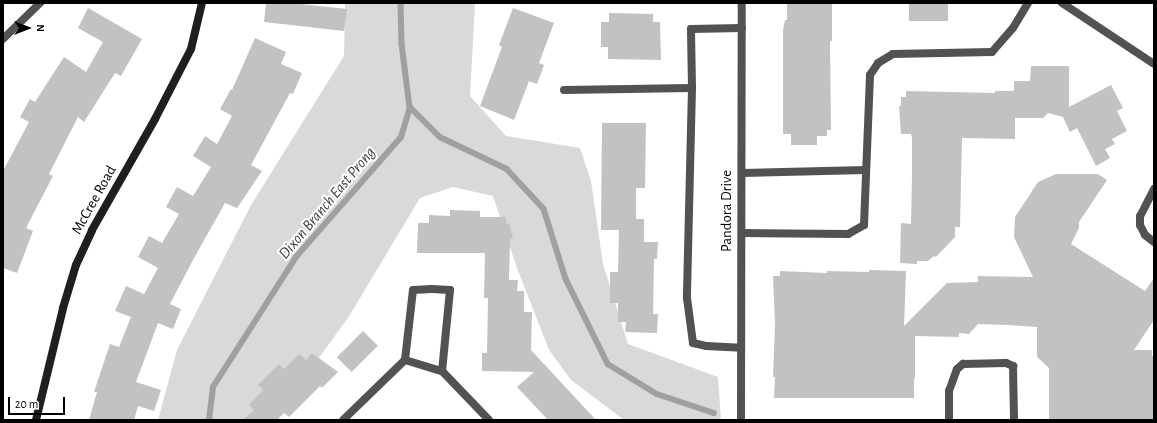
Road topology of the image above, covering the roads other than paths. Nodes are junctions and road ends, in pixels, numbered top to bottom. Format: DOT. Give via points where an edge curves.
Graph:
graph roads {
  1 [pos="40,3"];
  2 [pos="202,3"];
  3 [pos="742,3"];
  4 [pos="1028,3"];
  5 [pos="1062,3"];
  6 [pos="742,28"];
  7 [pos="3,39"];
  8 [pos="1154,64"];
  9 [pos="692,88"];
  10 [pos="564,90"];
  11 [pos="866,170"];
  12 [pos="742,173"];
  13 [pos="1154,189"];
  14 [pos="742,233"];
  15 [pos="1154,242"];
  16 [pos="741,348"];
  17 [pos="405,360"];
  18 [pos="442,371"];
  19 [pos="36,420"];
  20 [pos="344,420"];
  21 [pos="489,420"];
  22 [pos="741,420"];
  23 [pos="949,420"];
  24 [pos="1014,420"];
  1 -- 7 [label="street"];
  2 -- 19 [label="street, McCree Road" via="191,49 155,119 92,230 76,265"];
  3 -- 6 [label="street, Pandora Drive"];
  4 -- 11 [label="street" via="1013,28 992,52 893,54 878,63 870,75"];
  5 -- 8 [label="street"];
  6 -- 9 [label="street" via="691,29"];
  6 -- 12 [label="street, Pandora Drive"];
  9 -- 10 [label="street"];
  9 -- 16 [label="street" via="688,298 693,343"];
  11 -- 12 [label="street"];
  11 -- 14 [label="street" via="864,226 848,234"];
  12 -- 14 [label="street, Pandora Drive"];
  13 -- 15 [label="street" via="1140,216 1140,226 1145,235"];
  14 -- 16 [label="street, Pandora Drive"];
  16 -- 22 [label="street, Pandora Drive"];
  17 -- 18 [label="street"];
  17 -- 18 [label="street" via="413,290 450,290"];
  17 -- 20 [label="street"];
  18 -- 21 [label="street"];
  23 -- 24 [label="street" via="949,391 957,369 963,364 1006,363 1013,366"];
}
